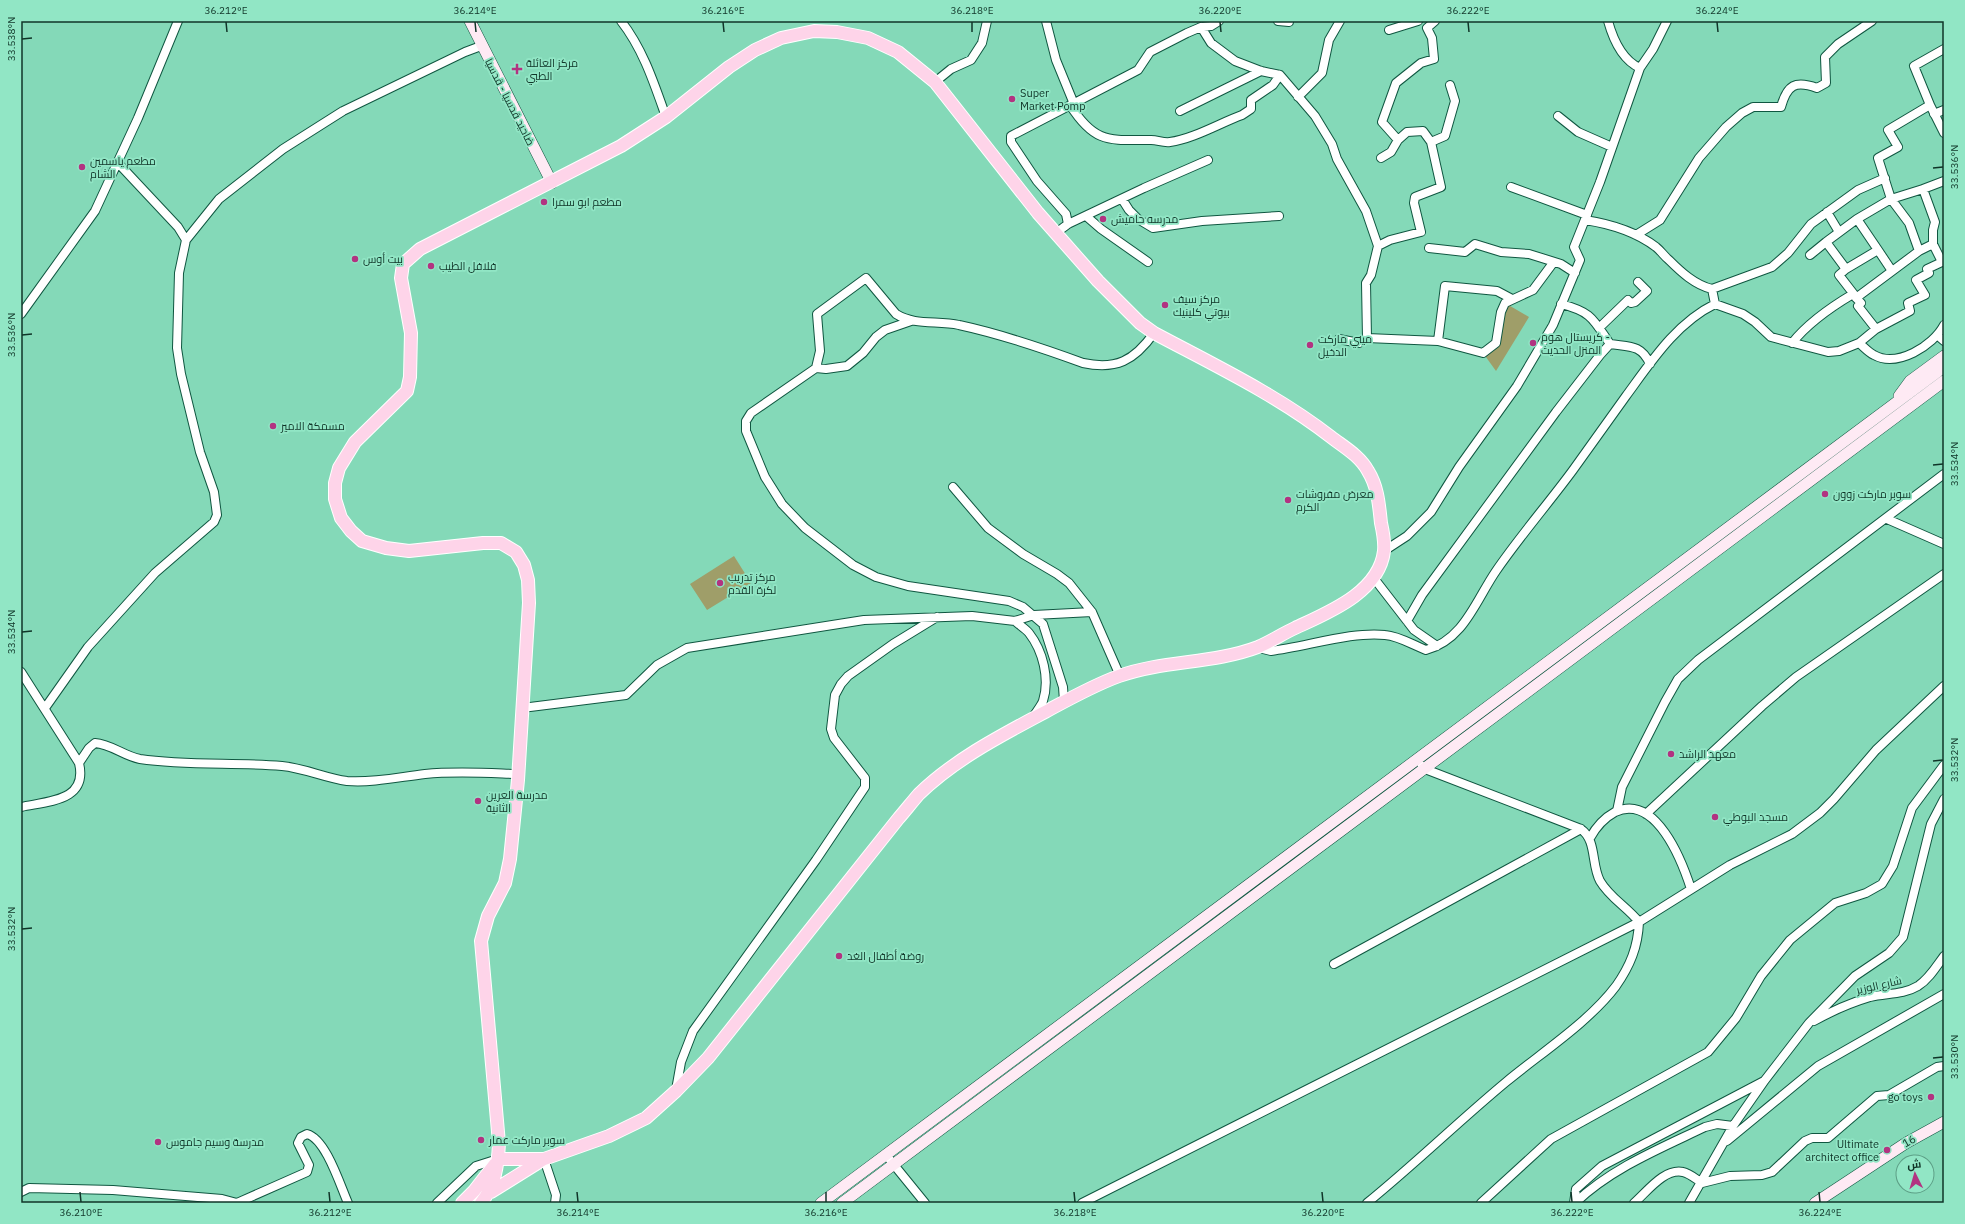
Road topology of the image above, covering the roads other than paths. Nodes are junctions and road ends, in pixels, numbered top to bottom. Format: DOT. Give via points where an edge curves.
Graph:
graph roads {
  1 [pos="178,21"];
  2 [pos="471,21"];
  3 [pos="621,21"];
  4 [pos="987,21"];
  5 [pos="1046,21"];
  6 [pos="1219,21"];
  7 [pos="1278,21"];
  8 [pos="1340,21"];
  9 [pos="1418,21"];
  10 [pos="1435,21"];
  11 [pos="1608,21"];
  12 [pos="1667,21"];
  13 [pos="1872,21"];
  14 [pos="1289,22"];
  15 [pos="1201,27"];
  16 [pos="1389,30"];
  17 [pos="481,46"];
  18 [pos="1944,49"];
  19 [pos="1640,68"];
  20 [pos="1261,71"];
  21 [pos="1280,75"];
  22 [pos="935,82"];
  23 [pos="1450,85"];
  24 [pos="1298,97"];
  25 [pos="1072,105"];
  26 [pos="1930,105"];
  27 [pos="1944,110"];
  28 [pos="1180,111"];
  29 [pos="1934,114"];
  30 [pos="1558,116"];
  31 [pos="666,117"];
  32 [pos="1944,133"];
  33 [pos="1398,140"];
  34 [pos="1431,142"];
  35 [pos="1612,147"];
  36 [pos="1381,158"];
  37 [pos="1208,160"];
  38 [pos="118,163"];
  39 [pos="1885,178"];
  40 [pos="1944,181"];
  41 [pos="552,183"];
  42 [pos="1511,187"];
  43 [pos="1922,189"];
  44 [pos="1122,199"];
  45 [pos="1891,199"];
  46 [pos="1827,212"];
  47 [pos="1086,216"];
  48 [pos="1279,216"];
  49 [pos="1586,218"];
  50 [pos="1857,219"];
  51 [pos="1068,224"];
  52 [pos="1839,232"];
  53 [pos="1056,233"];
  54 [pos="1636,235"];
  55 [pos="186,240"];
  56 [pos="1826,242"];
  57 [pos="1933,244"];
  58 [pos="1378,246"];
  59 [pos="1428,248"];
  60 [pos="1878,250"];
  61 [pos="1919,251"];
  62 [pos="1810,256"];
  63 [pos="1943,261"];
  64 [pos="1148,262"];
  65 [pos="1552,263"];
  66 [pos="1846,270"];
  67 [pos="1892,271"];
  68 [pos="1575,273"];
  69 [pos="1638,282"];
  70 [pos="1712,288"];
  71 [pos="1855,296"];
  72 [pos="1512,299"];
  73 [pos="1561,304"];
  74 [pos="1715,304"];
  75 [pos="21,314"];
  76 [pos="911,320"];
  77 [pos="1944,325"];
  78 [pos="1599,328"];
  79 [pos="1876,329"];
  80 [pos="1154,333"];
  81 [pos="1937,335"];
  82 [pos="1367,338"];
  83 [pos="1339,339"];
  84 [pos="1438,341"];
  85 [pos="1944,341"];
  86 [pos="1792,343"];
  87 [pos="1859,343"];
  88 [pos="1610,344"];
  89 [pos="1944,356"];
  90 [pos="1650,364"];
  91 [pos="1944,367"];
  92 [pos="816,368"];
  93 [pos="1944,381"];
  94 [pos="1892,406"];
  95 [pos="1944,474"];
  96 [pos="953,487"];
  97 [pos="1887,519"];
  98 [pos="1944,544"];
  99 [pos="1384,551"];
  100 [pos="1944,574"];
  101 [pos="1372,577"];
  102 [pos="1092,612"];
  103 [pos="1034,615"];
  104 [pos="937,617"];
  105 [pos="1015,621"];
  106 [pos="1407,622"];
  107 [pos="1261,646"];
  108 [pos="1437,646"];
  109 [pos="21,672"];
  110 [pos="1120,676"];
  111 [pos="1944,686"];
  112 [pos="1064,701"];
  113 [pos="45,708"];
  114 [pos="522,708"];
  115 [pos="1032,719"];
  116 [pos="1416,761"];
  117 [pos="79,763"];
  118 [pos="1944,764"];
  119 [pos="1425,769"];
  120 [pos="518,774"];
  121 [pos="1944,799"];
  122 [pos="21,807"];
  123 [pos="1617,811"];
  124 [pos="1646,814"];
  125 [pos="1581,829"];
  126 [pos="1590,838"];
  127 [pos="1691,888"];
  128 [pos="1639,922"];
  129 [pos="1944,956"];
  130 [pos="1334,964"];
  131 [pos="1944,994"];
  132 [pos="1809,1023"];
  133 [pos="1944,1066"];
  134 [pos="1765,1080"];
  135 [pos="676,1091"];
  136 [pos="1944,1122"];
  137 [pos="1733,1126"];
  138 [pos="1725,1143"];
  139 [pos="886,1155"];
  140 [pos="544,1159"];
  141 [pos="498,1160"];
  142 [pos="893,1164"];
  143 [pos="1702,1183"];
  144 [pos="21,1192"];
  145 [pos="490,1192"];
  146 [pos="348,1203"];
  147 [pos="437,1203"];
  148 [pos="462,1203"];
  149 [pos="481,1203"];
  150 [pos="554,1203"];
  151 [pos="821,1203"];
  152 [pos="842,1203"];
  153 [pos="925,1203"];
  154 [pos="1082,1203"];
  155 [pos="1367,1203"];
  156 [pos="1481,1203"];
  157 [pos="1574,1203"];
  158 [pos="1634,1203"];
  159 [pos="1688,1203"];
  160 [pos="1815,1203"];
  1 -- 38 [label="street"];
  2 -- 17 [label="street, ضاحيد قدسيا - قدسيا"];
  3 -- 31 [label="street" via="634,39 650,73"];
  4 -- 22 [label="street" via="982,43 972,60 951,69"];
  5 -- 25 [label="street"];
  6 -- 15 [label="street" via="1211,26"];
  7 -- 14 [label="street"];
  8 -- 24 [label="street" via="1329,40 1322,73"];
  9 -- 16 [label="street"];
  10 -- 33 [label="street" via="1427,28 1432,38 1434,59 1421,63 1396,83 1382,122"];
  11 -- 19 [label="street" via="1612,39 1634,66"];
  12 -- 19 [label="street"];
  13 -- 54 [label="street" via="1838,44 1825,57 1826,83 1817,88 1804,83 1795,85 1789,88 1781,107 1753,107 1726,127 1699,158 1660,220"];
  15 -- 20 [label="street" via="1211,43 1224,54"];
  15 -- 25 [label="street" via="1150,52 1138,70"];
  17 -- 41 [label="street, ضاحيد قدسيا - قدسيا"];
  17 -- 55 [label="street" via="343,111 283,149 218,199"];
  18 -- 26 [label="street" via="1914,66"];
  19 -- 35 [label="street"];
  20 -- 21 [label="street"];
  20 -- 28 [label="street"];
  21 -- 24 [label="street"];
  21 -- 25 [label="street" via="1273,86 1251,100 1250,109 1242,115 1170,142 1115,140 1099,136 1084,125"];
  22 -- 31 [label="main road" via="898,52 868,38 814,31 781,38 754,50"];
  22 -- 53 [label="main road"];
  23 -- 34 [label="street" via="1455,101 1445,136"];
  24 -- 58 [label="street" via="1315,116 1332,144 1337,159 1366,211"];
  25 -- 51 [label="street" via="1011,136 1011,142 1037,181 1066,214"];
  26 -- 29 [label="street"];
  26 -- 39 [label="street" via="1888,130 1898,147 1878,158"];
  27 -- 29 [label="street"];
  29 -- 32 [label="street"];
  30 -- 35 [label="street" via="1578,132"];
  31 -- 41 [label="main road" via="621,146"];
  33 -- 34 [label="street" via="1407,132 1423,131"];
  33 -- 36 [label="street" via="1391,152"];
  34 -- 58 [label="street" via="1441,187 1415,197 1421,232"];
  35 -- 49 [label="street"];
  37 -- 44 [label="street"];
  38 -- 55 [label="street" via="178,227"];
  38 -- 75 [label="street" via="95,211"];
  39 -- 45 [label="street"];
  39 -- 46 [label="street" via="1858,190"];
  40 -- 43 [label="street"];
  41 -- 114 [label="main road" via="420,249 403,264 401,278 411,333 410,377 407,391 355,442 339,468 335,483 335,499 341,518 350,531 362,541 409,551 501,543 516,552 528,580 529,603"];
  42 -- 49 [label="street"];
  43 -- 45 [label="street"];
  43 -- 57 [label="street" via="1936,222"];
  44 -- 47 [label="street"];
  44 -- 48 [label="street" via="1138,219 1153,228 1202,221"];
  45 -- 50 [label="street"];
  45 -- 61 [label="street" via="1909,223"];
  46 -- 52 [label="street"];
  46 -- 70 [label="street" via="1811,224 1772,267"];
  47 -- 51 [label="street"];
  47 -- 64 [label="street" via="1100,229"];
  49 -- 54 [label="street" via="1614,224"];
  49 -- 68 [label="street" via="1574,247 1580,260"];
  50 -- 52 [label="street"];
  50 -- 60 [label="street"];
  51 -- 53 [label="street"];
  52 -- 56 [label="street"];
  53 -- 80 [label="main road" via="1098,282 1140,323"];
  54 -- 70 [label="street" via="1657,247 1668,260 1695,282"];
  55 -- 113 [label="street" via="179,274 177,348 200,452 214,492 217,515 214,522 155,573 88,647"];
  56 -- 62 [label="street"];
  56 -- 66 [label="street"];
  57 -- 61 [label="street"];
  57 -- 63 [label="street"];
  58 -- 82 [label="street" via="1366,283"];
  59 -- 65 [label="street" via="1465,252 1475,244 1501,252 1528,254"];
  60 -- 66 [label="street"];
  60 -- 67 [label="street"];
  61 -- 67 [label="street"];
  63 -- 79 [label="street" via="1927,269 1929,273 1916,280 1925,295 1908,303 1910,311"];
  65 -- 68 [label="street" via="1561,264"];
  65 -- 72 [label="street" via="1533,290"];
  66 -- 71 [label="street" via="1839,274"];
  67 -- 71 [label="street"];
  68 -- 73 [label="street"];
  69 -- 78 [label="street" via="1647,291 1635,302 1631,303 1628,300"];
  70 -- 74 [label="street"];
  71 -- 79 [label="street" via="1861,303 1858,306"];
  71 -- 86 [label="street" via="1817,318 1800,332"];
  72 -- 84 [label="street" via="1505,303 1501,312 1496,343 1483,353"];
  72 -- 84 [label="street" via="1497,291 1445,286"];
  73 -- 78 [label="street" via="1579,308 1588,314"];
  73 -- 99 [label="street" via="1543,343 1517,386 1459,467 1431,512 1407,536"];
  74 -- 86 [label="street" via="1743,314 1771,337"];
  74 -- 90 [label="street" via="1683,326"];
  76 -- 80 [label="street" via="980,329 1082,363 1100,366 1128,359"];
  76 -- 92 [label="street" via="896,328 885,330 876,337 864,354 847,366"];
  76 -- 92 [label="street" via="896,314 866,278 817,314 820,351"];
  77 -- 81 [label="street"];
  78 -- 88 [label="street"];
  79 -- 87 [label="street"];
  80 -- 99 [label="main road" via="1297,412 1357,457 1367,468 1375,484 1380,505"];
  81 -- 85 [label="street"];
  81 -- 87 [label="street" via="1916,352 1887,359 1874,356"];
  82 -- 83 [label="street" via="1359,343"];
  82 -- 84 [label="street"];
  86 -- 87 [label="street" via="1828,352 1840,351"];
  88 -- 90 [label="street" via="1639,348 1645,353"];
  88 -- 106 [label="street" via="1477,519 1422,595"];
  89 -- 94 [label="street" via="1910,381"];
  90 -- 108 [label="street" via="1496,571 1468,619 1450,639"];
  91 -- 94 [label="street"];
  92 -- 103 [label="street" via="751,413 746,421 746,431 765,477 782,504 805,528 853,564 876,577 908,586 1009,601"];
  93 -- 119 [label="street"];
  94 -- 116 [label="street"];
  95 -- 97 [label="street"];
  96 -- 102 [label="street" via="988,528 1069,583"];
  97 -- 98 [label="street"];
  97 -- 123 [label="street" via="1698,660 1678,679 1622,787"];
  99 -- 101 [label="main road"];
  100 -- 124 [label="street" via="1796,677"];
  101 -- 106 [label="street"];
  101 -- 107 [label="main road" via="1362,590 1339,607"];
  102 -- 103 [label="street"];
  102 -- 110 [label="street"];
  103 -- 105 [label="street"];
  103 -- 112 [label="street" via="1043,624 1063,687"];
  104 -- 105 [label="street" via="972,616"];
  104 -- 114 [label="street" via="864,620 687,648 657,665 626,695"];
  104 -- 135 [label="street" via="877,655 840,684 835,695 831,729 834,738 864,778 865,787 816,860 693,1031 681,1062"];
  105 -- 115 [label="street" via="1029,632 1044,669 1046,686 1042,702"];
  106 -- 108 [label="street" via="1420,636"];
  107 -- 108 [label="street" via="1272,651 1369,634 1387,635 1426,650"];
  107 -- 110 [label="main road" via="1206,661 1142,669"];
  109 -- 113 [label="street"];
  110 -- 112 [label="main road"];
  111 -- 127 [label="street" via="1876,750 1834,799 1811,821 1777,843 1730,865"];
  112 -- 115 [label="main road"];
  113 -- 117 [label="street"];
  114 -- 120 [label="main road"];
  115 -- 135 [label="main road" via="994,740 946,772 919,794 708,1058"];
  116 -- 119 [label="street"];
  116 -- 139 [label="street"];
  117 -- 120 [label="street" via="95,743 104,744 139,759 284,766 347,781 370,782 460,772"];
  117 -- 122 [label="street" via="82,774 79,786 72,793 59,799"];
  118 -- 156 [label="street" via="1912,808 1893,866 1882,884 1866,893 1834,903 1790,940 1761,976 1736,1018 1708,1052 1551,1139"];
  119 -- 125 [label="street"];
  119 -- 142 [label="street"];
  120 -- 141 [label="main road" via="510,859 505,884 488,916 481,941 498,1124"];
  121 -- 132 [label="street" via="1931,824 1903,937 1889,953 1856,976"];
  123 -- 124 [label="street" via="1630,809"];
  123 -- 126 [label="street" via="1601,823"];
  124 -- 127 [label="street" via="1658,824 1671,843"];
  125 -- 126 [label="street"];
  125 -- 130 [label="street"];
  126 -- 128 [label="street" via="1594,865 1600,880 1610,894"];
  127 -- 128 [label="street"];
  128 -- 154 [label="street"];
  128 -- 155 [label="street" via="1634,956 1606,999"];
  129 -- 132 [label="street, شارع الوزير" via="1930,976 1917,986 1904,992 1872,997 1845,1005"];
  131 -- 138 [label="street" via="1818,1066"];
  132 -- 134 [label="street"];
  133 -- 143 [label="street" via="1937,1067 1889,1095 1877,1096 1828,1138 1812,1138 1805,1141 1772,1172 1762,1175 1730,1176"];
  134 -- 137 [label="street"];
  134 -- 157 [label="street" via="1602,1166 1576,1189"];
  135 -- 140 [label="main road" via="646,1118 609,1136"];
  136 -- 160 [label="street, 16" via="1906,1142"];
  137 -- 138 [label="street"];
  137 -- 157 [label="street" via="1717,1124 1705,1127 1625,1165"];
  138 -- 143 [label="street"];
  139 -- 142 [label="street"];
  139 -- 151 [label="street"];
  140 -- 141 [label="main road"];
  140 -- 145 [label="main road"];
  140 -- 150 [label="street" via="556,1195"];
  141 -- 145 [label="main road"];
  141 -- 147 [label="street" via="476,1166"];
  141 -- 148 [label="main road"];
  142 -- 152 [label="street"];
  142 -- 153 [label="street"];
  143 -- 158 [label="street" via="1684,1172 1676,1171 1664,1175"];
  143 -- 159 [label="street"];
  144 -- 146 [label="street" via="29,1188 113,1190 222,1199 238,1203 307,1172 309,1165 298,1143 301,1137 307,1134 314,1136 323,1146"];
  145 -- 149 [label="main road"];
}
